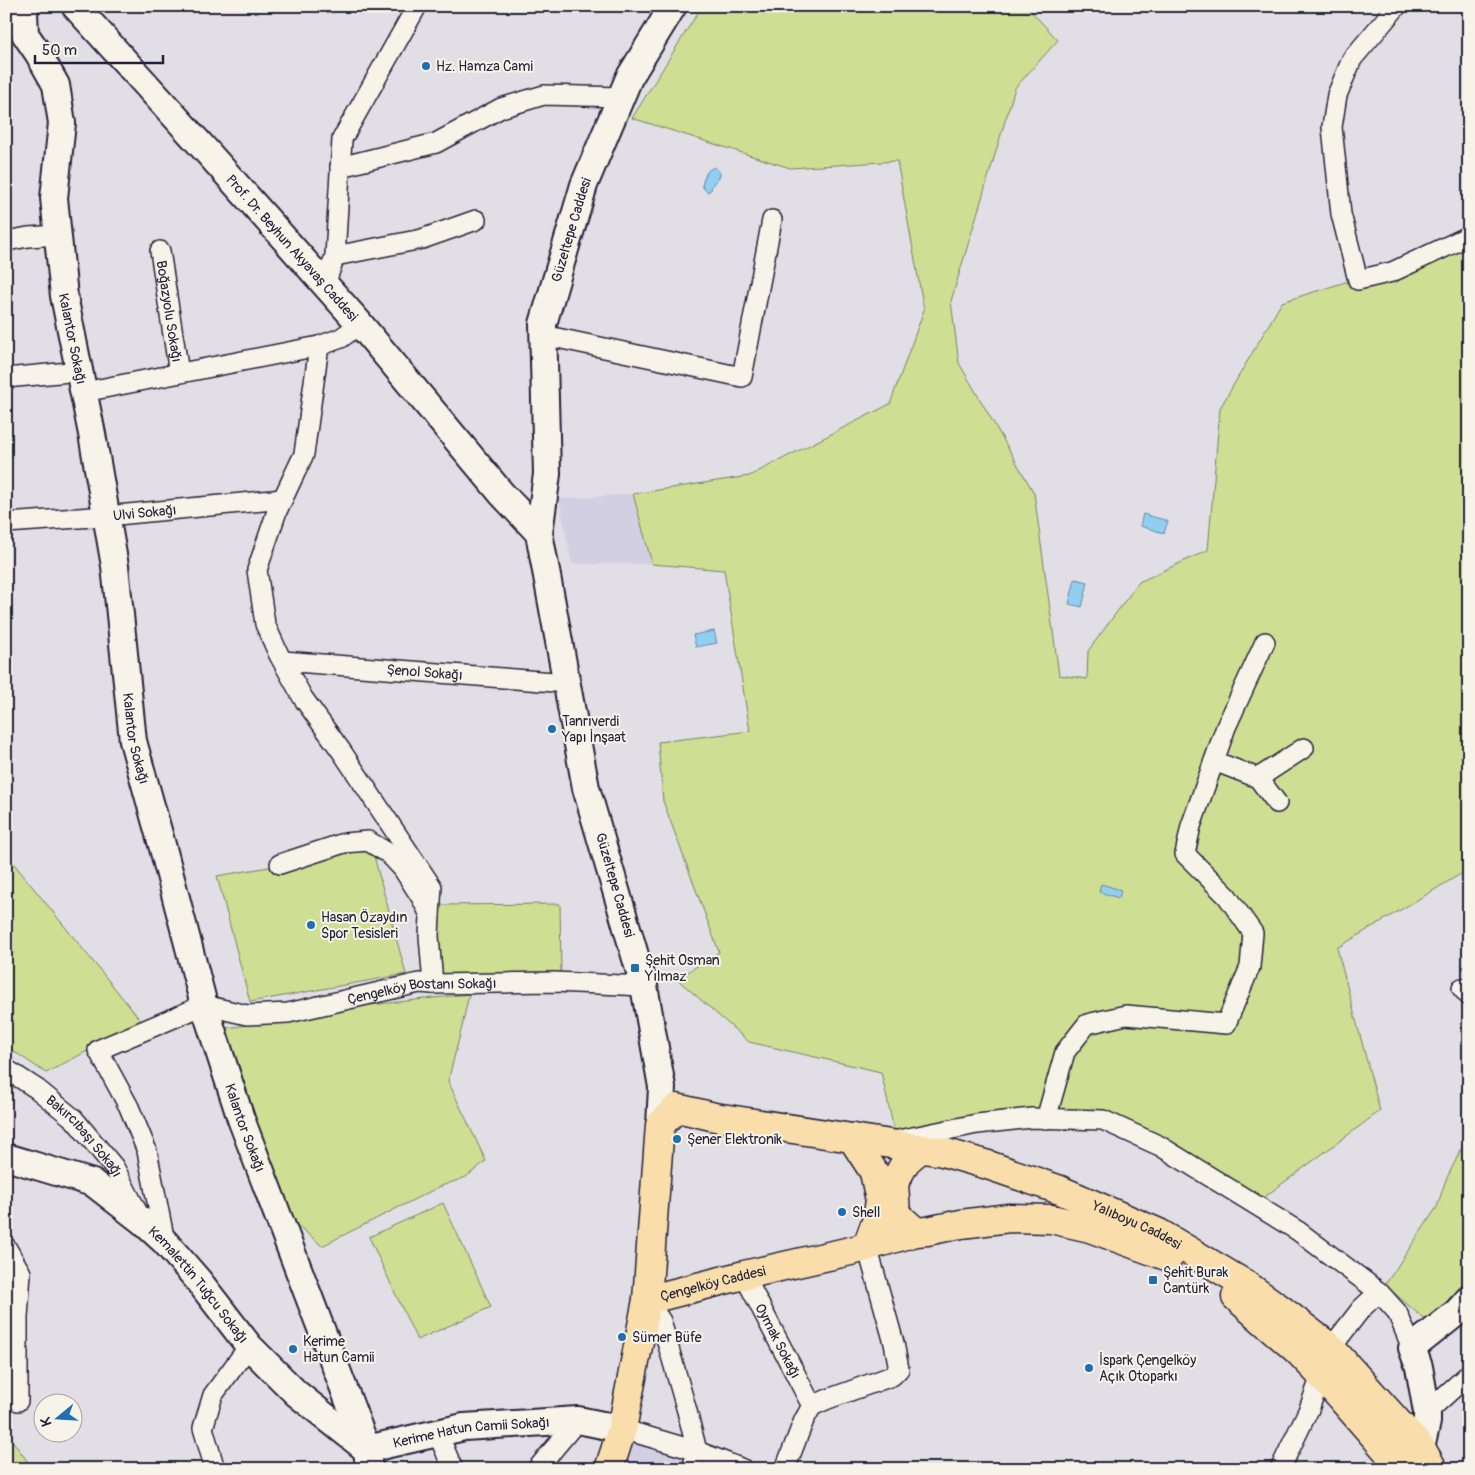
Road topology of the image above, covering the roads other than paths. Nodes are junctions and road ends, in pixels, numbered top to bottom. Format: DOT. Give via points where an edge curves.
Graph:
graph roads {
  1 [pos="26,6"];
  2 [pos="75,6"];
  3 [pos="417,6"];
  4 [pos="673,6"];
  5 [pos="1397,6"];
  6 [pos="621,97"];
  7 [pos="340,166"];
  8 [pos="476,220"];
  9 [pos="772,220"];
  10 [pos="58,235"];
  11 [pos="1469,236"];
  12 [pos="6,240"];
  13 [pos="160,251"];
  14 [pos="335,256"];
  15 [pos="325,285"];
  16 [pos="360,324"];
  17 [pos="543,335"];
  18 [pos="319,346"];
  19 [pos="179,373"];
  20 [pos="6,378"];
  21 [pos="82,381"];
  22 [pos="283,498"];
  23 [pos="107,516"];
  24 [pos="6,523"];
  25 [pos="539,533"];
  26 [pos="1265,642"];
  27 [pos="283,661"];
  28 [pos="567,683"];
  29 [pos="1304,748"];
  30 [pos="1214,761"];
  31 [pos="1258,778"];
  32 [pos="1277,804"];
  33 [pos="280,864"];
  34 [pos="430,915"];
  35 [pos="433,984"];
  36 [pos="644,986"];
  37 [pos="204,1006"];
  38 [pos="6,1069"];
  39 [pos="666,1107"];
  40 [pos="1046,1119"];
  41 [pos="852,1138"];
  42 [pos="885,1143"];
  43 [pos="920,1149"];
  44 [pos="6,1157"];
  45 [pos="142,1221"];
  46 [pos="916,1232"];
  47 [pos="164,1242"];
  48 [pos="867,1246"];
  49 [pos="6,1248"];
  50 [pos="744,1275"];
  51 [pos="1379,1292"];
  52 [pos="1469,1298"];
  53 [pos="647,1300"];
  54 [pos="249,1346"];
  55 [pos="1331,1348"];
  56 [pos="1412,1348"];
  57 [pos="1469,1374"];
  58 [pos="1321,1375"];
  59 [pos="18,1401"];
  60 [pos="812,1406"];
  61 [pos="1427,1412"];
  62 [pos="578,1420"];
  63 [pos="622,1429"];
  64 [pos="438,1434"];
  65 [pos="696,1450"];
  66 [pos="1427,1458"];
  67 [pos="368,1459"];
  68 [pos="215,1469"];
  69 [pos="453,1469"];
  70 [pos="537,1469"];
  71 [pos="609,1469"];
  72 [pos="692,1469"];
  73 [pos="743,1469"];
  74 [pos="785,1469"];
  75 [pos="1280,1469"];
  76 [pos="1403,1469"];
  1 -- 10 [label="street, Kalantor Sokağı" via="25,34 56,85 62,123 54,198"];
  2 -- 15 [label="street, Prof. Dr. Beyhun Akyavaş Caddesi"];
  3 -- 7 [label="street" via="342,139"];
  4 -- 6 [label="street, Güzeltepe Caddesi"];
  5 -- 11 [label="street" via="1352,59 1337,96 1332,127 1341,214 1358,280 1392,272"];
  6 -- 7 [label="street" via="544,95 501,108 436,143"];
  6 -- 17 [label="street, Güzeltepe Caddesi" via="584,185 543,324"];
  7 -- 14 [label="street"];
  8 -- 14 [label="street" via="422,239"];
  9 -- 17 [label="street" via="742,377"];
  10 -- 12 [label="street"];
  10 -- 21 [label="street, Kalantor Sokağı" via="64,296"];
  13 -- 19 [label="street, Boğazyolu Sokağı"];
  14 -- 15 [label="street"];
  15 -- 16 [label="street, Prof. Dr. Beyhun Akyavaş Caddesi"];
  16 -- 18 [label="street" via="341,338"];
  16 -- 25 [label="street, Prof. Dr. Beyhun Akyavaş Caddesi" via="502,494"];
  17 -- 25 [label="street, Güzeltepe Caddesi" via="547,474"];
  18 -- 19 [label="street"];
  18 -- 22 [label="street" via="304,454"];
  19 -- 21 [label="street"];
  20 -- 21 [label="street"];
  21 -- 23 [label="street, Kalantor Sokağı"];
  22 -- 23 [label="street, Ulvi Sokağı"];
  22 -- 27 [label="street" via="257,570 264,624"];
  23 -- 24 [label="street, Ulvi Sokağı"];
  23 -- 37 [label="street, Kalantor Sokağı" via="116,566 133,741"];
  25 -- 28 [label="street, Güzeltepe Caddesi"];
  26 -- 30 [label="street"];
  27 -- 28 [label="street, Şenol Sokağı"];
  27 -- 34 [label="street" via="303,698 432,887"];
  28 -- 36 [label="street, Güzeltepe Caddesi" via="586,788"];
  29 -- 31 [label="street"];
  30 -- 31 [label="street"];
  30 -- 40 [label="street" via="1191,826 1185,854 1226,896 1253,933 1250,967 1226,1024 1126,1015 1087,1024 1065,1052"];
  31 -- 32 [label="street"];
  33 -- 34 [label="street" via="344,843 368,841 403,869"];
  34 -- 35 [label="street"];
  35 -- 36 [label="street, Çengelköy Bostanı Sokağı" via="554,982"];
  35 -- 37 [label="street, Çengelköy Bostanı Sokağı" via="418,983 288,1013 247,1015"];
  36 -- 39 [label="street, Güzeltepe Caddesi"];
  37 -- 47 [label="street" via="98,1050 129,1107 147,1151"];
  37 -- 67 [label="street, Kalantor Sokağı" via="241,1119"];
  38 -- 45 [label="street, Bakırcıbaşı Sokağı" via="74,1119 114,1167"];
  39 -- 41 [label="main road, Yalıboyu Caddesi"];
  39 -- 53 [label="main road, Güzeltepe Caddesi"];
  40 -- 42 [label="street" via="977,1124"];
  40 -- 51 [label="street" via="1103,1120 1160,1146 1298,1231"];
  41 -- 42 [label="main road, Yalıboyu Caddesi"];
  41 -- 48 [label="main road" via="874,1172 880,1201"];
  42 -- 43 [label="main road, Yalıboyu Caddesi"];
  43 -- 46 [label="main road" via="906,1161 894,1183 896,1214"];
  43 -- 55 [label="main road, Yalıboyu Caddesi" via="979,1162 1049,1186 1159,1234 1245,1284"];
  44 -- 45 [label="street, Kemalettin Tuğcu Sokağı" via="92,1183"];
  45 -- 47 [label="street, Kemalettin Tuğcu Sokağı"];
  46 -- 48 [label="main road, Çengelköy Caddesi"];
  46 -- 58 [label="main road, Yalıboyu Caddesi" via="1009,1218 1051,1219 1090,1228 1199,1271 1244,1303"];
  47 -- 54 [label="street, Kemalettin Tuğcu Sokağı"];
  48 -- 50 [label="main road, Çengelköy Caddesi"];
  48 -- 60 [label="street" via="900,1369 892,1376"];
  49 -- 59 [label="street" via="21,1274"];
  50 -- 53 [label="main road, Çengelköy Caddesi"];
  50 -- 60 [label="street, Oymak Sokağı"];
  51 -- 55 [label="street" via="1361,1309"];
  51 -- 56 [label="street" via="1397,1312"];
  52 -- 56 [label="street" via="1456,1313"];
  53 -- 63 [label="main road, Çengelköy Caddesi"];
  53 -- 65 [label="street" via="662,1322"];
  54 -- 67 [label="street, Kemalettin Tuğcu Sokağı"];
  54 -- 68 [label="street" via="213,1395 203,1428"];
  55 -- 58 [label="street"];
  55 -- 66 [label="main road, Yalıboyu Caddesi"];
  56 -- 61 [label="street"];
  57 -- 61 [label="street"];
  58 -- 75 [label="street" via="1309,1409"];
  58 -- 76 [label="main road, Yalıboyu Caddesi"];
  60 -- 74 [label="street"];
  61 -- 66 [label="street"];
  62 -- 63 [label="street, Kerime Hatun Camii Sokağı"];
  62 -- 64 [label="street, Kerime Hatun Camii Sokağı" via="464,1426"];
  62 -- 70 [label="street"];
  63 -- 65 [label="street"];
  63 -- 71 [label="main road, Çengelköy Caddesi"];
  64 -- 67 [label="street, Kerime Hatun Camii Sokağı"];
  64 -- 69 [label="street"];
  65 -- 72 [label="street"];
  65 -- 73 [label="street"];
}
